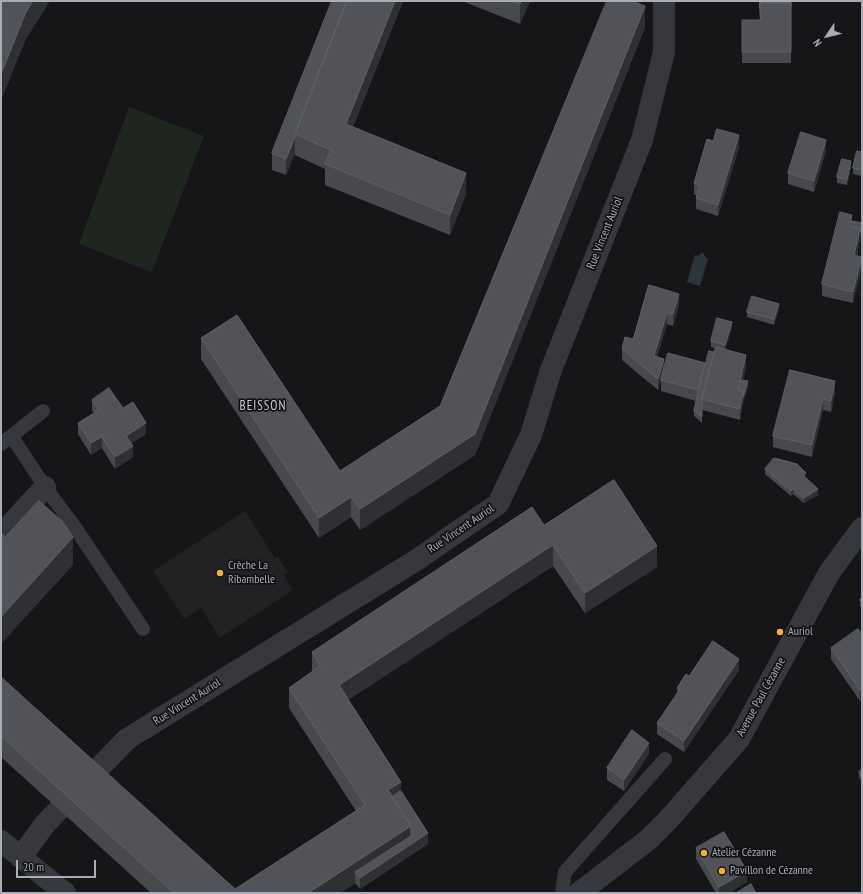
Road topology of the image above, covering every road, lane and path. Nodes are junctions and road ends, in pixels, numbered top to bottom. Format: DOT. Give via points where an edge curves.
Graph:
graph roads {
  1 [pos="664,1"];
  2 [pos="43,411"];
  3 [pos="6,440"];
  4 [pos="45,487"];
  5 [pos="862,528"];
  6 [pos="1,535"];
  7 [pos="143,629"];
  8 [pos="665,759"];
  9 [pos="1,841"];
  10 [pos="21,857"];
  11 [pos="65,893"];
  12 [pos="562,893"];
  13 [pos="579,893"];
  1 -- 10 [label="street, Rue Vincent Auriol" via="664,52 642,140 551,370 531,435 498,504 415,561 127,739 45,824"];
  2 -- 3 [label="lane"];
  3 -- 4 [label="lane"];
  4 -- 6 [label="street"];
  4 -- 7 [label="lane"];
  5 -- 13 [label="street, Avenue Paul Cézanne" via="829,573 739,739 649,839"];
  8 -- 12 [label="lane" via="565,872"];
  9 -- 10 [label="street"];
  10 -- 11 [label="street"];
}
